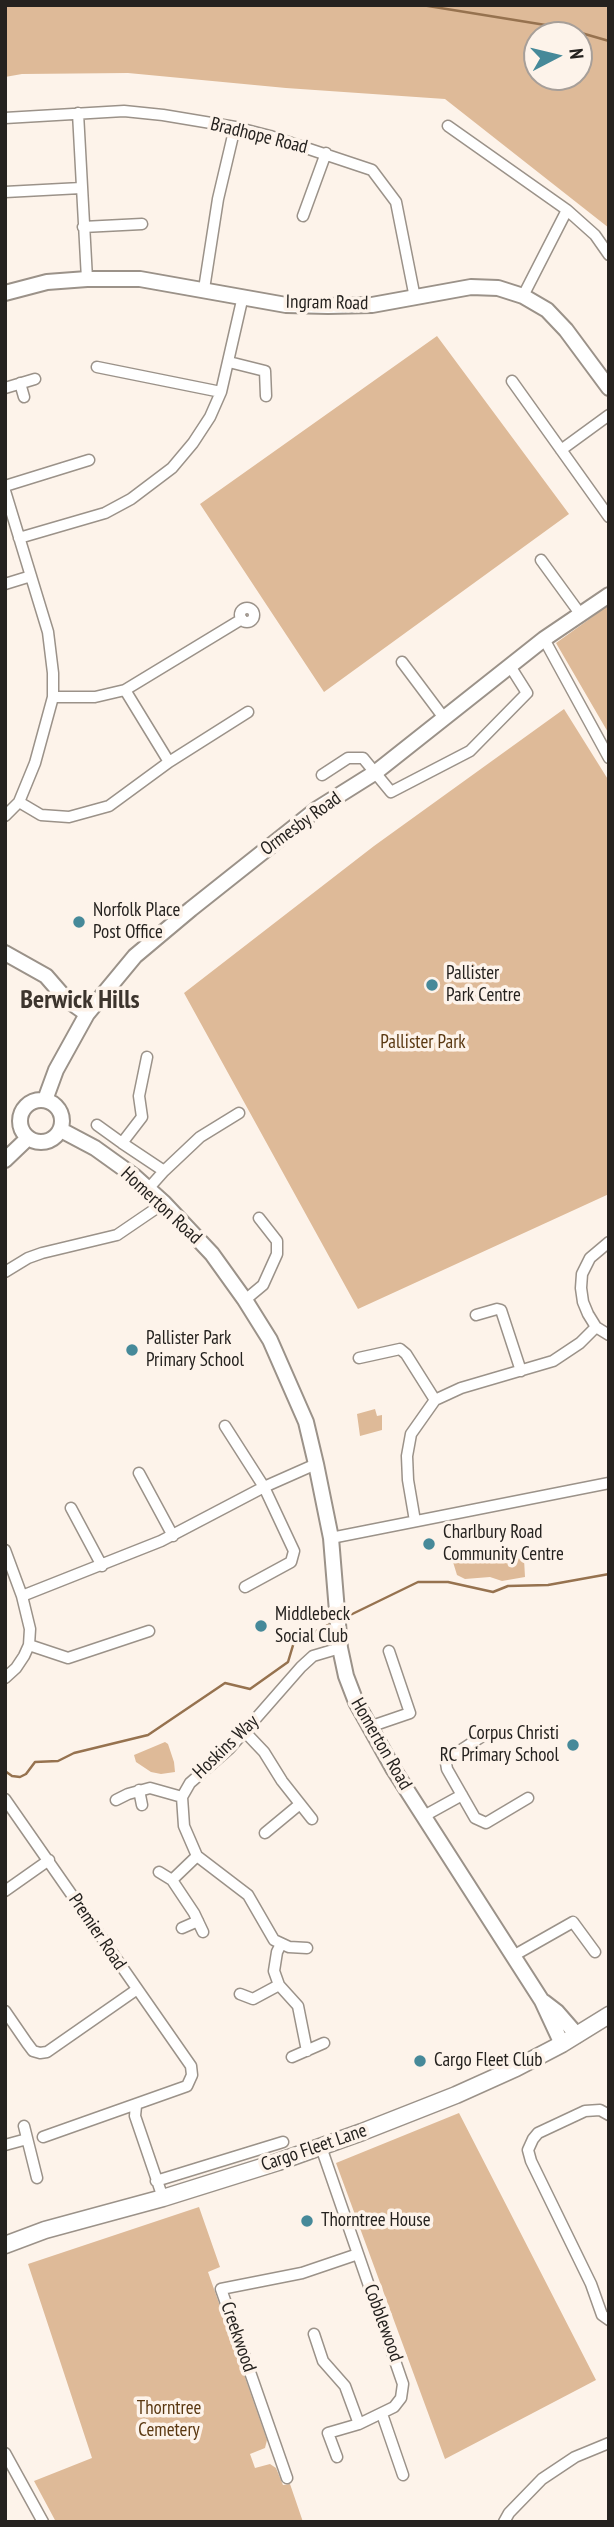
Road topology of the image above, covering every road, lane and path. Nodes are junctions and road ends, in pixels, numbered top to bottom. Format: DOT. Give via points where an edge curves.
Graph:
graph roads {
  1 [pos="78,113"];
  2 [pos="5,118"];
  3 [pos="448,126"];
  4 [pos="235,127"];
  5 [pos="326,153"];
  6 [pos="81,188"];
  7 [pos="5,192"];
  8 [pos="567,210"];
  9 [pos="303,216"];
  10 [pos="142,224"];
  11 [pos="83,227"];
  12 [pos="609,255"];
  13 [pos="87,279"];
  14 [pos="204,289"];
  15 [pos="5,293"];
  16 [pos="243,296"];
  17 [pos="523,296"];
  18 [pos="415,298"];
  19 [pos="229,362"];
  20 [pos="97,367"];
  21 [pos="35,379"];
  22 [pos="512,381"];
  23 [pos="20,383"];
  24 [pos="5,388"];
  25 [pos="609,388"];
  26 [pos="221,392"];
  27 [pos="266,396"];
  28 [pos="24,397"];
  29 [pos="609,415"];
  30 [pos="561,450"];
  31 [pos="89,460"];
  32 [pos="5,486"];
  33 [pos="5,491"];
  34 [pos="609,517"];
  35 [pos="19,538"];
  36 [pos="541,560"];
  37 [pos="31,576"];
  38 [pos="5,584"];
  39 [pos="609,595"];
  40 [pos="581,615"];
  41 [pos="237,622"];
  42 [pos="544,639"];
  43 [pos="402,662"];
  44 [pos="510,666"];
  45 [pos="125,690"];
  46 [pos="53,697"];
  47 [pos="248,713"];
  48 [pos="444,718"];
  49 [pos="609,758"];
  50 [pos="169,762"];
  51 [pos="376,772"];
  52 [pos="322,775"];
  53 [pos="19,802"];
  54 [pos="5,816"];
  55 [pos="5,953"];
  56 [pos="87,1014"];
  57 [pos="147,1057"];
  58 [pos="45,1100"];
  59 [pos="239,1113"];
  60 [pos="97,1125"];
  61 [pos="61,1130"];
  62 [pos="28,1138"];
  63 [pos="122,1143"];
  64 [pos="5,1160"];
  65 [pos="164,1171"];
  66 [pos="148,1189"];
  67 [pos="164,1203"];
  68 [pos="259,1218"];
  69 [pos="609,1241"];
  70 [pos="5,1272"];
  71 [pos="245,1300"];
  72 [pos="476,1315"];
  73 [pos="596,1327"];
  74 [pos="609,1335"];
  75 [pos="359,1359"];
  76 [pos="521,1371"];
  77 [pos="435,1400"];
  78 [pos="225,1426"];
  79 [pos="316,1464"];
  80 [pos="139,1473"];
  81 [pos="609,1483"];
  82 [pos="264,1487"];
  83 [pos="71,1508"];
  84 [pos="415,1521"];
  85 [pos="173,1536"];
  86 [pos="331,1538"];
  87 [pos="5,1550"];
  88 [pos="102,1566"];
  89 [pos="245,1587"];
  90 [pos="22,1596"];
  91 [pos="149,1630"];
  92 [pos="29,1645"];
  93 [pos="340,1648"];
  94 [pos="389,1650"];
  95 [pos="5,1678"];
  96 [pos="369,1727"];
  97 [pos="245,1732"];
  98 [pos="484,1735"];
  99 [pos="139,1790"];
  100 [pos="462,1795"];
  101 [pos="183,1797"];
  102 [pos="5,1798"];
  103 [pos="528,1798"];
  104 [pos="117,1800"];
  105 [pos="300,1804"];
  106 [pos="142,1805"];
  107 [pos="424,1816"];
  108 [pos="313,1819"];
  109 [pos="265,1833"];
  110 [pos="197,1856"];
  111 [pos="49,1860"];
  112 [pos="159,1872"];
  113 [pos="172,1881"];
  114 [pos="5,1891"];
  115 [pos="198,1920"];
  116 [pos="182,1928"];
  117 [pos="203,1932"];
  118 [pos="281,1944"];
  119 [pos="307,1948"];
  120 [pos="595,1952"];
  121 [pos="513,1956"];
  122 [pos="279,1985"];
  123 [pos="136,1990"];
  124 [pos="240,1994"];
  125 [pos="253,1999"];
  126 [pos="5,2011"];
  127 [pos="251,2012"];
  128 [pos="609,2015"];
  129 [pos="569,2040"];
  130 [pos="324,2043"];
  131 [pos="307,2051"];
  132 [pos="292,2057"];
  133 [pos="135,2106"];
  134 [pos="609,2115"];
  135 [pos="24,2126"];
  136 [pos="43,2137"];
  137 [pos="27,2139"];
  138 [pos="283,2142"];
  139 [pos="5,2145"];
  140 [pos="321,2147"];
  141 [pos="37,2178"];
  142 [pos="156,2181"];
  143 [pos="163,2198"];
  144 [pos="5,2245"];
  145 [pos="358,2254"];
  146 [pos="609,2320"];
  147 [pos="314,2334"];
  148 [pos="382,2414"];
  149 [pos="359,2424"];
  150 [pos="609,2443"];
  151 [pos="5,2452"];
  152 [pos="337,2457"];
  153 [pos="402,2475"];
  154 [pos="287,2478"];
  155 [pos="43,2522"];
  156 [pos="504,2522"];
  1 -- 2 [label="street, Bradhope Road"];
  1 -- 4 [label="street, Bradhope Road" via="124,111"];
  1 -- 6 [label="street"];
  3 -- 8 [label="street"];
  4 -- 5 [label="street, Bradhope Road"];
  4 -- 14 [label="street"];
  5 -- 9 [label="street"];
  5 -- 18 [label="street, Bradhope Road" via="372,170 396,202"];
  6 -- 7 [label="street"];
  6 -- 11 [label="street"];
  8 -- 12 [label="street"];
  8 -- 17 [label="street"];
  10 -- 11 [label="street"];
  11 -- 13 [label="street"];
  13 -- 14 [label="street, Ingram Road" via="140,279"];
  13 -- 15 [label="street, Ingram Road" via="47,282"];
  14 -- 16 [label="street, Ingram Road"];
  16 -- 18 [label="street, Ingram Road" via="328,306"];
  16 -- 19 [label="street"];
  17 -- 18 [label="street, Ingram Road" via="498,288 471,287"];
  17 -- 25 [label="street, Ingram Road" via="547,310 566,330"];
  19 -- 26 [label="street"];
  19 -- 27 [label="street" via="265,371"];
  20 -- 26 [label="street"];
  21 -- 23 [label="street"];
  22 -- 30 [label="street"];
  23 -- 24 [label="street"];
  23 -- 28 [label="street"];
  26 -- 35 [label="street" via="193,443 153,485 105,513"];
  29 -- 30 [label="street"];
  30 -- 34 [label="street"];
  31 -- 32 [label="street"];
  33 -- 35 [label="street"];
  35 -- 37 [label="street"];
  36 -- 40 [label="street"];
  37 -- 38 [label="street"];
  37 -- 46 [label="street" via="48,632"];
  39 -- 40 [label="street, Ormesby Road"];
  40 -- 42 [label="street, Ormesby Road"];
  41 -- 45 [label="street"];
  42 -- 44 [label="street, Ormesby Road"];
  42 -- 49 [label="street"];
  43 -- 48 [label="street"];
  44 -- 48 [label="street, Ormesby Road"];
  44 -- 51 [label="street" via="527,693 470,751 391,792"];
  45 -- 46 [label="street" via="95,697"];
  45 -- 50 [label="street"];
  46 -- 53 [label="street"];
  47 -- 50 [label="street"];
  48 -- 51 [label="street, Ormesby Road"];
  50 -- 53 [label="street" via="109,806 69,817 41,815"];
  51 -- 52 [label="street" via="363,758 348,758"];
  51 -- 56 [label="street, Ormesby Road" via="317,809 191,909 135,956"];
  53 -- 54 [label="street"];
  55 -- 56 [label="street" via="47,976 66,999"];
  56 -- 58 [label="street, Ormesby Road" via="56,1069"];
  57 -- 63 [label="street" via="139,1096 142,1117"];
  58 -- 61 [label="street" via="59,1110"];
  58 -- 62 [label="street" via="30,1102 20,1114 21,1130"];
  59 -- 65 [label="street" via="200,1137"];
  60 -- 63 [label="street"];
  61 -- 62 [label="street" via="49,1141"];
  61 -- 66 [label="street, Homerton Road" via="95,1148"];
  62 -- 64 [label="street"];
  63 -- 65 [label="street"];
  65 -- 66 [label="street"];
  66 -- 67 [label="street, Homerton Road"];
  67 -- 70 [label="street" via="117,1235 43,1253"];
  67 -- 71 [label="street, Homerton Road" via="212,1254"];
  68 -- 71 [label="street" via="277,1241 277,1254 263,1285"];
  69 -- 73 [label="street" via="590,1258 582,1274 583,1302"];
  71 -- 79 [label="street, Homerton Road" via="286,1375 306,1422"];
  72 -- 76 [label="street" via="501,1310"];
  73 -- 74 [label="street"];
  73 -- 76 [label="street" via="564,1355"];
  75 -- 77 [label="street" via="400,1349"];
  76 -- 77 [label="street"];
  77 -- 84 [label="street" via="411,1434 407,1456"];
  78 -- 82 [label="street"];
  79 -- 82 [label="street"];
  79 -- 86 [label="street, Homerton Road"];
  80 -- 85 [label="street"];
  81 -- 84 [label="street"];
  82 -- 85 [label="street"];
  82 -- 89 [label="street" via="294,1556 287,1565"];
  83 -- 88 [label="street"];
  84 -- 86 [label="street"];
  85 -- 88 [label="street"];
  86 -- 93 [label="street, Homerton Road"];
  87 -- 90 [label="street"];
  88 -- 90 [label="street"];
  90 -- 92 [label="street"];
  91 -- 92 [label="street" via="68,1658"];
  92 -- 95 [label="street"];
  93 -- 96 [label="street, Homerton Road" via="351,1690"];
  93 -- 97 [label="street, Hoskins Way" via="313,1656"];
  94 -- 96 [label="street" via="410,1713"];
  96 -- 107 [label="street, Homerton Road"];
  97 -- 101 [label="street, Hoskins Way" via="197,1774"];
  97 -- 105 [label="street"];
  98 -- 100 [label="street" via="446,1763"];
  99 -- 101 [label="street"];
  99 -- 104 [label="street"];
  99 -- 106 [label="street"];
  100 -- 103 [label="street" via="475,1818 486,1823"];
  100 -- 107 [label="street"];
  101 -- 110 [label="street, Hoskins Way" via="184,1826"];
  102 -- 111 [label="street, Premier Road"];
  105 -- 108 [label="street"];
  105 -- 109 [label="street"];
  107 -- 121 [label="street, Homerton Road"];
  110 -- 113 [label="street"];
  110 -- 118 [label="street" via="248,1895 268,1932"];
  111 -- 114 [label="street"];
  111 -- 123 [label="street, Premier Road"];
  112 -- 113 [label="street"];
  113 -- 115 [label="street"];
  115 -- 116 [label="street"];
  115 -- 117 [label="street"];
  118 -- 119 [label="street"];
  118 -- 122 [label="street" via="274,1971"];
  120 -- 121 [label="street" via="573,1922"];
  121 -- 129 [label="street, Homerton Road" via="542,2001 557,2012"];
  122 -- 125 [label="street"];
  122 -- 131 [label="street" via="298,2006"];
  123 -- 126 [label="street" via="47,2052 33,2051"];
  123 -- 133 [label="street, Premier Road" via="191,2066 192,2076 187,2086"];
  124 -- 125 [label="street"];
  125 -- 127 [label="street"];
  128 -- 129 [label="main road, Cargo Fleet Lane"];
  129 -- 140 [label="main road, Cargo Fleet Lane" via="467,2090"];
  130 -- 131 [label="street"];
  131 -- 132 [label="street"];
  133 -- 136 [label="street"];
  133 -- 142 [label="street"];
  134 -- 146 [label="street" via="585,2111 538,2133 528,2150 602,2315"];
  135 -- 137 [label="street"];
  137 -- 139 [label="street"];
  137 -- 141 [label="street"];
  138 -- 142 [label="street"];
  140 -- 143 [label="main road, Cargo Fleet Lane"];
  140 -- 145 [label="street, Cobblewood"];
  142 -- 143 [label="street"];
  143 -- 144 [label="main road, Cargo Fleet Lane"];
  145 -- 148 [label="street, Cobblewood" via="403,2384 398,2403"];
  145 -- 154 [label="street, Creekwood" via="302,2273 221,2289"];
  147 -- 149 [label="street" via="323,2361 345,2386"];
  148 -- 149 [label="street, Cobblewood"];
  148 -- 153 [label="street"];
  149 -- 152 [label="street, Cobblewood" via="328,2433"];
  150 -- 156 [label="street" via="575,2456 542,2479"];
  151 -- 155 [label="street"];
}
